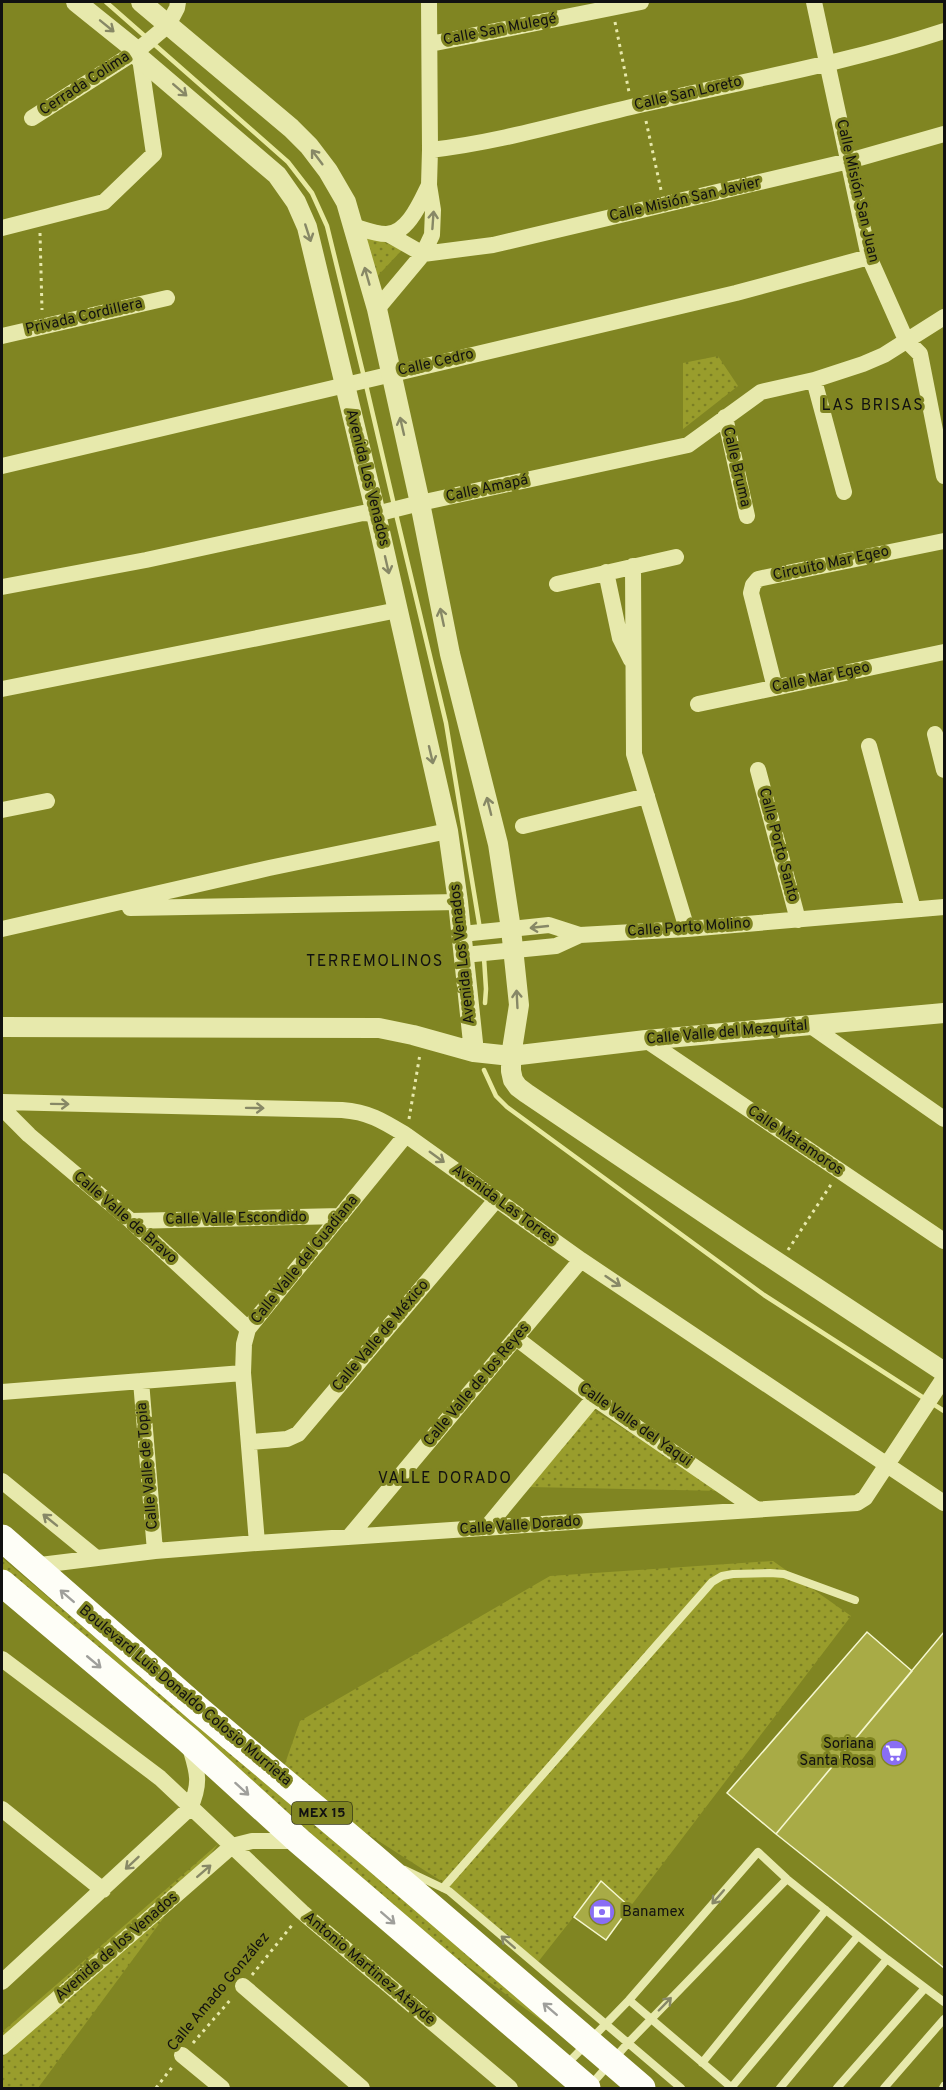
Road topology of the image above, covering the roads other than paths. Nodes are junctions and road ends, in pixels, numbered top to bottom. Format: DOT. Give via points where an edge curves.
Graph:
graph roads {
  1 [pos="76,2"];
  2 [pos="141,2"];
  3 [pos="178,2"];
  4 [pos="429,2"];
  5 [pos="641,2"];
  6 [pos="814,2"];
  7 [pos="168,25"];
  8 [pos="945,31"];
  9 [pos="430,44"];
  10 [pos="139,54"];
  11 [pos="828,62"];
  12 [pos="32,118"];
  13 [pos="945,134"];
  14 [pos="430,150"];
  15 [pos="849,161"];
  16 [pos="429,185"];
  17 [pos="354,226"];
  18 [pos="2,228"];
  19 [pos="388,234"];
  20 [pos="423,254"];
  21 [pos="869,257"];
  22 [pos="167,298"];
  23 [pos="376,309"];
  24 [pos="945,317"];
  25 [pos="2,336"];
  26 [pos="906,340"];
  27 [pos="367,380"];
  28 [pos="814,380"];
  29 [pos="725,417"];
  30 [pos="2,466"];
  31 [pos="945,476"];
  32 [pos="844,492"];
  33 [pos="398,509"];
  34 [pos="747,516"];
  35 [pos="945,541"];
  36 [pos="676,556"];
  37 [pos="633,566"];
  38 [pos="606,572"];
  39 [pos="557,584"];
  40 [pos="2,588"];
  41 [pos="398,610"];
  42 [pos="945,652"];
  43 [pos="633,665"];
  44 [pos="775,688"];
  45 [pos="2,689"];
  46 [pos="698,704"];
  47 [pos="934,734"];
  48 [pos="869,746"];
  49 [pos="758,770"];
  50 [pos="945,770"];
  51 [pos="647,796"];
  52 [pos="47,801"];
  53 [pos="2,810"];
  54 [pos="523,826"];
  55 [pos="448,831"];
  56 [pos="458,902"];
  57 [pos="945,907"];
  58 [pos="93,909"];
  59 [pos="913,909"];
  60 [pos="798,920"];
  61 [pos="2,929"];
  62 [pos="503,930"];
  63 [pos="687,930"];
  64 [pos="469,934"];
  65 [pos="580,935"];
  66 [pos="505,951"];
  67 [pos="470,955"];
  68 [pos="945,1013"];
  69 [pos="811,1026"];
  70 [pos="2,1027"];
  71 [pos="646,1040"];
  72 [pos="474,1052"];
  73 [pos="511,1056"];
  74 [pos="2,1102"];
  75 [pos="2,1108"];
  76 [pos="945,1119"];
  77 [pos="406,1135"];
  78 [pos="496,1200"];
  79 [pos="341,1216"];
  80 [pos="131,1221"];
  81 [pos="945,1241"];
  82 [pos="581,1260"];
  83 [pos="248,1329"];
  84 [pos="516,1338"];
  85 [pos="945,1372"];
  86 [pos="243,1373"];
  87 [pos="141,1381"];
  88 [pos="940,1384"];
  89 [pos="2,1392"];
  90 [pos="594,1398"];
  91 [pos="250,1442"];
  92 [pos="886,1464"];
  93 [pos="2,1480"];
  94 [pos="945,1503"];
  95 [pos="756,1509"];
  96 [pos="486,1528"];
  97 [pos="348,1537"];
  98 [pos="2,1538"];
  99 [pos="257,1543"];
  100 [pos="155,1551"];
  101 [pos="96,1557"];
  102 [pos="32,1566"];
  103 [pos="2,1583"];
  104 [pos="855,1600"];
  105 [pos="2,1659"];
  106 [pos="188,1740"];
  107 [pos="190,1808"];
  108 [pos="2,1809"];
  109 [pos="299,1841"];
  110 [pos="232,1846"];
  111 [pos="371,1855"];
  112 [pos="787,1879"];
  113 [pos="443,1888"];
  114 [pos="103,1890"];
  115 [pos="826,1910"];
  116 [pos="858,1936"];
  117 [pos="887,1959"];
  118 [pos="2,1982"];
  119 [pos="243,1986"];
  120 [pos="925,1988"];
  121 [pos="629,2000"];
  122 [pos="945,2002"];
  123 [pos="651,2019"];
  124 [pos="945,2019"];
  125 [pos="596,2032"];
  126 [pos="2,2047"];
  127 [pos="619,2053"];
  128 [pos="182,2055"];
  129 [pos="702,2063"];
  130 [pos="563,2068"];
  131 [pos="222,2088"];
  132 [pos="362,2088"];
  133 [pos="510,2088"];
  134 [pos="587,2088"];
  135 [pos="642,2088"];
  136 [pos="681,2088"];
  137 [pos="731,2088"];
  138 [pos="780,2088"];
  139 [pos="837,2088"];
  140 [pos="884,2088"];
  1 -- 10 [label="street, Avenida Los Venados, one-way"];
  2 -- 7 [label="street, Avenida Los Venados"];
  3 -- 7 [label="street"];
  4 -- 9 [label="street"];
  5 -- 9 [label="street, Calle San Mulegé"];
  6 -- 11 [label="street, Calle Misión San Juan"];
  7 -- 10 [label="street, Cerrada Colima"];
  17 -- 7 [label="street, Avenida Los Venados, one-way" via="346,202 309,146"];
  8 -- 11 [label="street, Calle San Loreto"];
  9 -- 14 [label="street"];
  10 -- 12 [label="street, Cerrada Colima"];
  10 -- 18 [label="street" via="154,154 104,202"];
  10 -- 27 [label="street, Avenida Los Venados, one-way" via="277,175 296,202"];
  11 -- 14 [label="street, Calle San Loreto"];
  11 -- 15 [label="street, Calle Misión San Juan"];
  13 -- 15 [label="street, Calle Misión San Javier"];
  14 -- 16 [label="street"];
  15 -- 20 [label="street, Calle Misión San Javier" via="493,245"];
  15 -- 21 [label="street, Calle Misión San Juan"];
  16 -- 19 [label="street" via="413,216"];
  20 -- 16 [label="street, one-way" via="432,235 434,210"];
  17 -- 19 [label="street"];
  23 -- 17 [label="street, Avenida Los Venados, one-way"];
  19 -- 20 [label="street"];
  20 -- 23 [label="street"];
  21 -- 26 [label="street, Calle Misión San Juan"];
  21 -- 27 [label="street, Calle Cedro" via="725,296"];
  22 -- 25 [label="street, Privada Cordillera"];
  23 -- 27 [label="street, Avenida Los Venados"];
  24 -- 26 [label="street, Calle Amapá"];
  26 -- 28 [label="street, Calle Amapá" via="884,355"];
  26 -- 31 [label="street, Calle Misión San Juan" via="920,354"];
  27 -- 30 [label="street, Calle Cedro"];
  27 -- 33 [label="street, Avenida Los Venados"];
  33 -- 27 [label="street, Avenida Los Venados, one-way"];
  28 -- 29 [label="street, Calle Amapá" via="761,392"];
  28 -- 32 [label="street"];
  29 -- 33 [label="street, Calle Amapá" via="688,445"];
  29 -- 34 [label="street, Calle Bruma"];
  33 -- 40 [label="street, Calle Amapá"];
  33 -- 41 [label="street, Avenida Los Venados, one-way"];
  62 -- 33 [label="street, Avenida Los Venados, one-way" via="498,844 450,654"];
  35 -- 44 [label="street, Circuito Mar Egeo" via="758,579 751,593"];
  36 -- 37 [label="street"];
  37 -- 38 [label="street"];
  37 -- 43 [label="street"];
  38 -- 39 [label="street"];
  38 -- 43 [label="street" via="620,638"];
  41 -- 45 [label="street"];
  41 -- 55 [label="street, Avenida Los Venados, one-way"];
  42 -- 44 [label="street, Calle Mar Egeo"];
  43 -- 51 [label="street" via="634,747"];
  44 -- 46 [label="street, Calle Mar Egeo"];
  47 -- 50 [label="street"];
  48 -- 59 [label="street"];
  49 -- 60 [label="street, Calle Porto Santo"];
  51 -- 54 [label="street"];
  51 -- 63 [label="street"];
  52 -- 53 [label="street"];
  55 -- 56 [label="street, Avenida Los Venados"];
  55 -- 58 [label="street"];
  56 -- 58 [label="street"];
  56 -- 64 [label="street, Avenida Los Venados"];
  57 -- 59 [label="street, Calle Porto Molino"];
  58 -- 61 [label="street"];
  59 -- 60 [label="street, Calle Porto Molino"];
  60 -- 63 [label="street, Calle Porto Molino"];
  62 -- 64 [label="street, Calle Porto Molino"];
  65 -- 62 [label="street, Calle Porto Molino, one-way" via="549,926"];
  62 -- 66 [label="street, Avenida Los Venados"];
  63 -- 65 [label="street, Calle Porto Molino"];
  64 -- 67 [label="street, Avenida Los Venados"];
  65 -- 66 [label="street, Calle Porto Molino" via="556,946"];
  66 -- 67 [label="street, Calle Porto Molino"];
  73 -- 66 [label="street, Avenida Los Venados, one-way" via="519,1005"];
  67 -- 72 [label="street, Avenida Los Venados"];
  68 -- 69 [label="street, Calle Valle del Mezquital"];
  69 -- 71 [label="street, Calle Valle del Mezquital"];
  69 -- 76 [label="street"];
  70 -- 72 [label="street" via="379,1028"];
  71 -- 73 [label="street, Calle Valle del Mezquital"];
  71 -- 81 [label="street, Calle Matamoros"];
  72 -- 73 [label="street"];
  73 -- 85 [label="street" via="513,1080 518,1087"];
  74 -- 77 [label="street, Avenida Las Torres, one-way" via="342,1110 376,1117"];
  75 -- 80 [label="street, Calle Valle de Bravo"];
  77 -- 78 [label="street, Avenida Las Torres, one-way"];
  77 -- 79 [label="street, Calle Valle del Guadiana"];
  78 -- 82 [label="street, Avenida Las Torres"];
  78 -- 91 [label="street, Calle Valle de México" via="298,1434 287,1439"];
  79 -- 80 [label="street, Calle Valle Escondido"];
  79 -- 83 [label="street, Calle Valle del Guadiana"];
  80 -- 83 [label="street, Calle Valle de Bravo"];
  82 -- 84 [label="street, Calle Valle de los Reyes"];
  82 -- 92 [label="street, Avenida Las Torres, one-way"];
  83 -- 86 [label="street, Calle Valle del Guadiana"];
  84 -- 90 [label="street, Calle Valle del Yaqui"];
  84 -- 97 [label="street, Calle Valle de los Reyes"];
  86 -- 87 [label="street"];
  86 -- 91 [label="street"];
  87 -- 89 [label="street"];
  87 -- 100 [label="street, Calle Valle de Topia"];
  88 -- 92 [label="street, Calle Valle Dorado"];
  90 -- 95 [label="street, Calle Valle del Yaqui"];
  90 -- 96 [label="street"];
  91 -- 99 [label="street"];
  92 -- 94 [label="street, Avenida Las Torres"];
  92 -- 95 [label="street, Calle Valle Dorado" via="865,1498 857,1503"];
  101 -- 93 [label="street, one-way"];
  95 -- 96 [label="street, Calle Valle Dorado"];
  96 -- 97 [label="street, Calle Valle Dorado"];
  97 -- 99 [label="street, Calle Valle Dorado"];
  98 -- 102 [label="highway, Boulevard Luis Donaldo Colosio Murrieta / MEX 15"];
  99 -- 100 [label="street, Calle Valle Dorado"];
  100 -- 101 [label="street, Calle Valle Dorado"];
  101 -- 102 [label="street, Calle Valle Dorado"];
  111 -- 102 [label="highway, Boulevard Luis Donaldo Colosio Murrieta / MEX 15, one-way"];
  103 -- 106 [label="highway, MEX 15, one-way"];
  104 -- 113 [label="lane" via="777,1574 733,1574 712,1582"];
  105 -- 107 [label="street, Antonio Martinez Atayde" via="160,1778"];
  106 -- 107 [label="street" via="198,1783"];
  106 -- 109 [label="highway, MEX 15, one-way"];
  107 -- 110 [label="street, Antonio Martinez Atayde"];
  107 -- 114 [label="street, one-way"];
  108 -- 114 [label="street"];
  109 -- 110 [label="street" via="252,1841"];
  109 -- 130 [label="highway, MEX 15, one-way"];
  126 -- 110 [label="street, Avenida de los Venados, one-way"];
  110 -- 133 [label="street, Antonio Martinez Atayde" via="302,1912"];
  111 -- 113 [label="lane"];
  125 -- 111 [label="highway, Boulevard Luis Donaldo Colosio Murrieta / MEX 15, one-way"];
  112 -- 115 [label="lane"];
  112 -- 121 [label="lane, one-way" via="760,1852 756,1853"];
  123 -- 112 [label="lane, one-way"];
  125 -- 113 [label="lane, one-way"];
  114 -- 118 [label="street"];
  115 -- 116 [label="lane"];
  115 -- 129 [label="lane"];
  116 -- 117 [label="lane"];
  116 -- 137 [label="lane"];
  117 -- 120 [label="lane"];
  117 -- 138 [label="lane"];
  119 -- 132 [label="street"];
  120 -- 122 [label="lane"];
  120 -- 139 [label="lane"];
  121 -- 123 [label="lane"];
  121 -- 125 [label="lane"];
  123 -- 127 [label="lane"];
  123 -- 129 [label="lane"];
  124 -- 140 [label="lane"];
  125 -- 127 [label="highway, Boulevard Luis Donaldo Colosio Murrieta / MEX 15"];
  125 -- 130 [label="lane"];
  127 -- 134 [label="lane"];
  127 -- 135 [label="highway, Boulevard Luis Donaldo Colosio Murrieta / MEX 15"];
  127 -- 136 [label="lane"];
  128 -- 131 [label="street"];
  129 -- 137 [label="lane"];
  130 -- 134 [label="highway, MEX 15"];
}
